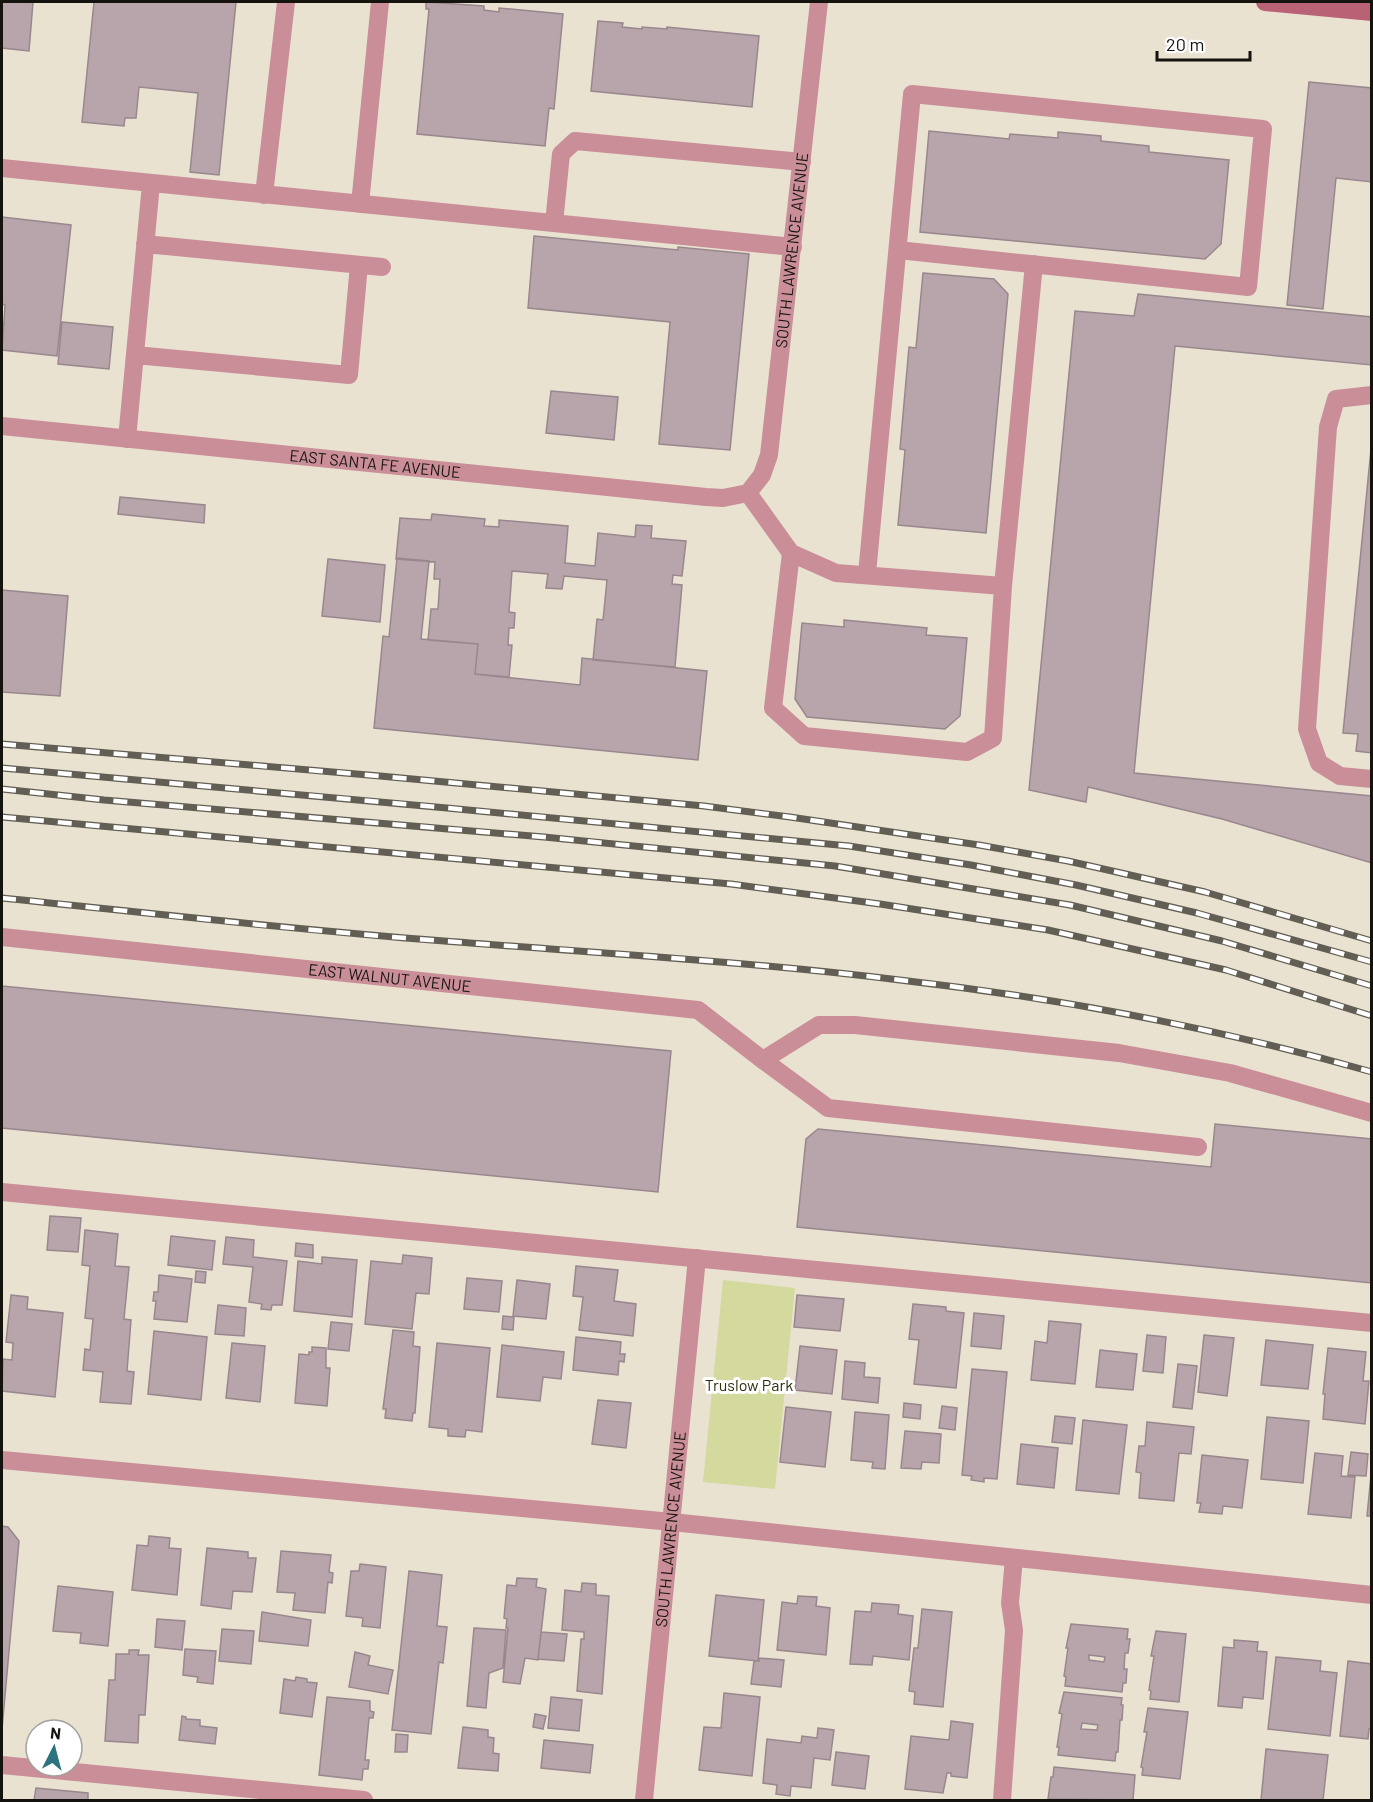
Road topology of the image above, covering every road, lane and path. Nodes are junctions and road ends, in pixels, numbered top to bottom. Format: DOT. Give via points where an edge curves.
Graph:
graph roads {
  1 [pos="286,2"];
  2 [pos="380,2"];
  3 [pos="819,2"];
  4 [pos="1265,2"];
  5 [pos="1371,12"];
  6 [pos="802,162"];
  7 [pos="2,168"];
  8 [pos="151,184"];
  9 [pos="264,195"];
  10 [pos="360,204"];
  11 [pos="554,223"];
  12 [pos="145,244"];
  13 [pos="793,247"];
  14 [pos="898,250"];
  15 [pos="1034,264"];
  16 [pos="359,265"];
  17 [pos="382,267"];
  18 [pos="135,355"];
  19 [pos="1371,395"];
  20 [pos="2,426"];
  21 [pos="127,439"];
  22 [pos="748,493"];
  23 [pos="791,553"];
  24 [pos="867,574"];
  25 [pos="1003,586"];
  26 [pos="1371,779"];
  27 [pos="2,936"];
  28 [pos="763,1060"];
  29 [pos="1371,1113"];
  30 [pos="1198,1147"];
  31 [pos="2,1192"];
  32 [pos="697,1258"];
  33 [pos="1371,1323"];
  34 [pos="2,1460"];
  35 [pos="672,1522"];
  36 [pos="1014,1558"];
  37 [pos="1371,1595"];
  38 [pos="2,1765"];
  39 [pos="364,1800"];
  40 [pos="644,1800"];
  41 [pos="1002,1800"];
  1 -- 9 [label="street"];
  2 -- 10 [label="street"];
  3 -- 6 [label="street, SOUTH LAWRENCE AVENUE"];
  4 -- 5 [label="main road"];
  6 -- 11 [label="street" via="575,141 561,154"];
  6 -- 13 [label="street, SOUTH LAWRENCE AVENUE"];
  7 -- 8 [label="street"];
  8 -- 9 [label="street"];
  8 -- 12 [label="street"];
  9 -- 10 [label="street"];
  10 -- 11 [label="street"];
  11 -- 13 [label="street"];
  12 -- 16 [label="street"];
  12 -- 18 [label="street"];
  13 -- 22 [label="street, SOUTH LAWRENCE AVENUE" via="770,455 762,475"];
  14 -- 15 [label="street"];
  14 -- 15 [label="street" via="912,94 1263,129 1248,287"];
  14 -- 24 [label="street"];
  15 -- 25 [label="street"];
  16 -- 17 [label="street"];
  16 -- 18 [label="street" via="349,375"];
  18 -- 21 [label="street"];
  19 -- 26 [label="street" via="1336,399 1328,427 1307,729 1319,763 1340,776"];
  20 -- 21 [label="street, EAST SANTA FE AVENUE"];
  21 -- 22 [label="street, EAST SANTA FE AVENUE" via="723,498"];
  22 -- 23 [label="street"];
  23 -- 24 [label="street" via="836,573"];
  23 -- 25 [label="street" via="773,708 804,736 967,752 993,738"];
  24 -- 25 [label="street"];
  27 -- 28 [label="street, EAST WALNUT AVENUE" via="698,1010"];
  28 -- 29 [label="street" via="819,1025 855,1025 1119,1053 1230,1073"];
  28 -- 30 [label="street, EAST WALNUT AVENUE" via="828,1108"];
  31 -- 32 [label="street"];
  32 -- 33 [label="street"];
  32 -- 35 [label="street, SOUTH LAWRENCE AVENUE"];
  34 -- 35 [label="street"];
  35 -- 36 [label="street"];
  35 -- 40 [label="street, SOUTH LAWRENCE AVENUE"];
  36 -- 37 [label="street"];
  36 -- 41 [label="street" via="1010,1603 1014,1630"];
  38 -- 39 [label="street"];
}
